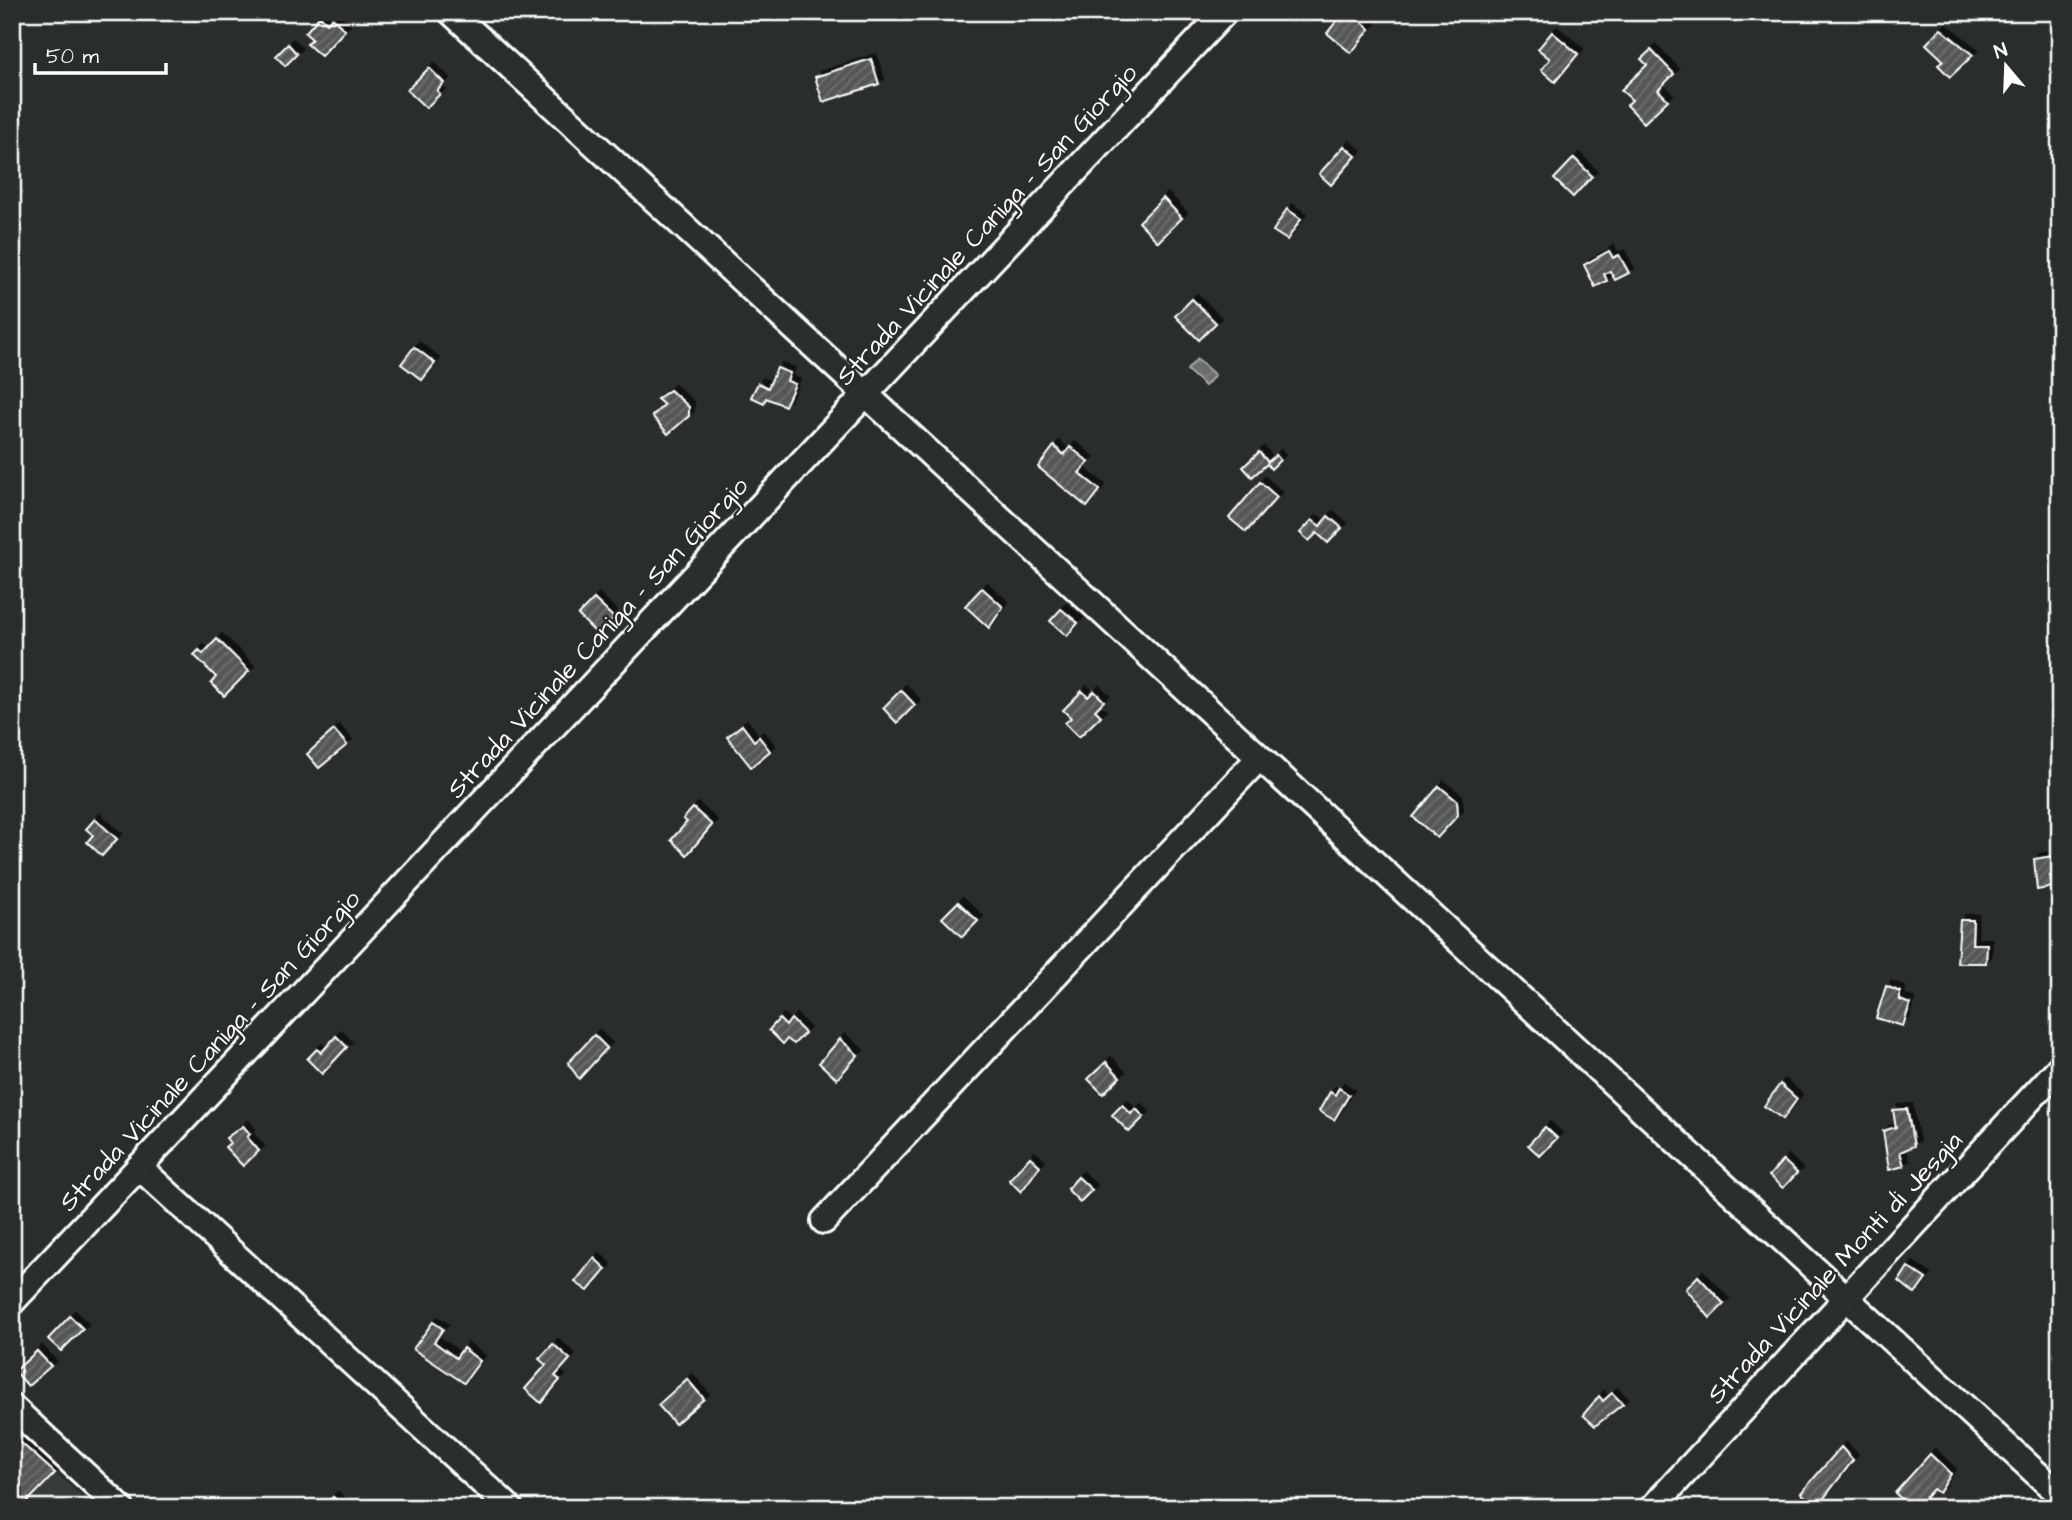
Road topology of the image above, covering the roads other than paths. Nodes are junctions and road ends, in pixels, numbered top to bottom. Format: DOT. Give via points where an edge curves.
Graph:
graph roads {
  1 [pos="451,12"];
  2 [pos="1225,12"];
  3 [pos="864,396"];
  4 [pos="1258,759"];
  5 [pos="2060,1067"];
  6 [pos="139,1167"];
  7 [pos="824,1222"];
  8 [pos="1844,1298"];
  9 [pos="12,1301"];
  10 [pos="12,1407"];
  11 [pos="2060,1495"];
  12 [pos="121,1508"];
  13 [pos="510,1508"];
  14 [pos="1652,1508"];
  1 -- 3 [label="street"];
  2 -- 3 [label="street, Strada Vicinale Caniga - San Giorgio"];
  3 -- 4 [label="street"];
  3 -- 6 [label="street, Strada Vicinale Caniga - San Giorgio"];
  4 -- 7 [label="street"];
  4 -- 8 [label="street"];
  5 -- 8 [label="street, Strada Vicinale Monti di Jesgia"];
  6 -- 9 [label="street, Strada Vicinale Caniga - San Giorgio"];
  6 -- 13 [label="street"];
  8 -- 11 [label="street"];
  8 -- 14 [label="street, Strada Vicinale Monti di Jesgia"];
  10 -- 12 [label="street"];
}
